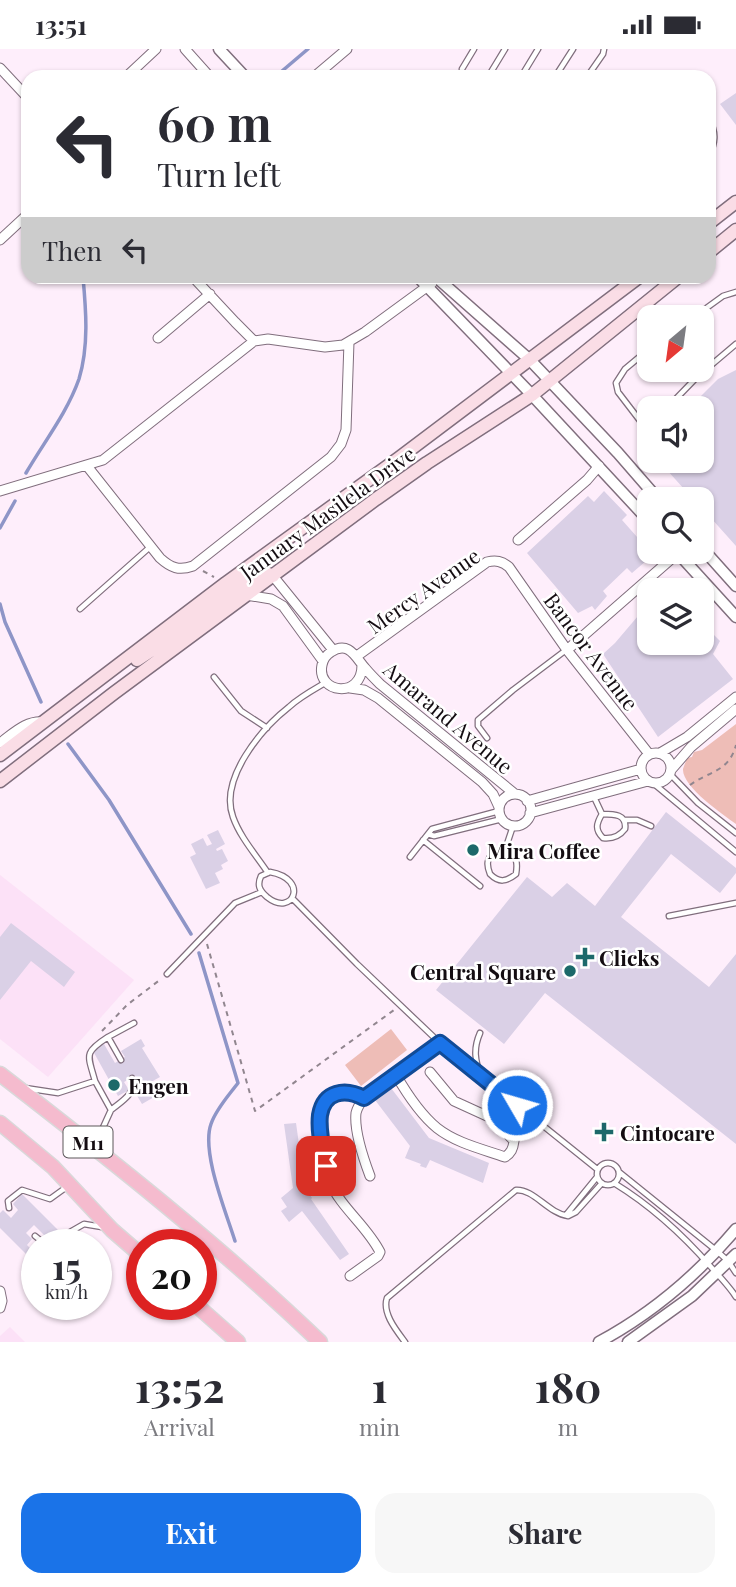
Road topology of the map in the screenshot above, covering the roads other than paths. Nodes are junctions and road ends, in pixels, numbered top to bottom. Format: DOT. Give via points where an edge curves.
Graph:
graph roads {
  1 [pos="156,49"];
  2 [pos="185,49"];
  3 [pos="347,49"];
  4 [pos="474,49"];
  5 [pos="505,49"];
  6 [pos="573,49"];
  7 [pos="604,49"];
  8 [pos="537,50"];
  9 [pos="222,53"];
  10 [pos="0,68"];
  11 [pos="134,70"];
  12 [pos="204,70"];
  13 [pos="234,70"];
  14 [pos="238,70"];
  15 [pos="322,70"];
  16 [pos="463,70"];
  17 [pos="492,70"];
  18 [pos="525,70"];
  19 [pos="560,70"];
  20 [pos="592,70"];
  21 [pos="21,90"];
  22 [pos="736,202"];
  23 [pos="716,218"];
  24 [pos="21,220"];
  25 [pos="733,236"];
  26 [pos="0,240"];
  27 [pos="716,247"];
  28 [pos="201,284"];
  29 [pos="445,284"];
  30 [pos="630,284"];
  31 [pos="669,284"];
  32 [pos="427,286"];
  33 [pos="736,292"];
  34 [pos="209,294"];
  35 [pos="711,305"];
  36 [pos="158,338"];
  37 [pos="254,341"];
  38 [pos="349,342"];
  39 [pos="736,344"];
  40 [pos="637,359"];
  41 [pos="530,360"];
  42 [pos="511,374"];
  43 [pos="548,381"];
  44 [pos="532,395"];
  45 [pos="679,396"];
  46 [pos="637,417"];
  47 [pos="87,465"];
  48 [pos="599,466"];
  49 [pos="648,487"];
  50 [pos="0,491"];
  51 [pos="637,508"];
  52 [pos="518,540"];
  53 [pos="151,546"];
  54 [pos="714,561"];
  55 [pos="664,564"];
  56 [pos="688,564"];
  57 [pos="509,567"];
  58 [pos="273,576"];
  59 [pos="736,586"];
  60 [pos="245,595"];
  61 [pos="80,609"];
  62 [pos="736,617"];
  63 [pos="333,650"];
  64 [pos="567,650"];
  65 [pos="323,661"];
  66 [pos="359,661"];
  67 [pos="111,671"];
  68 [pos="214,677"];
  69 [pos="326,682"];
  70 [pos="350,688"];
  71 [pos="736,697"];
  72 [pos="736,709"];
  73 [pos="44,722"];
  74 [pos="267,728"];
  75 [pos="487,738"];
  76 [pos="0,743"];
  77 [pos="660,753"];
  78 [pos="649,754"];
  79 [pos="0,755"];
  80 [pos="641,769"];
  81 [pos="671,772"];
  82 [pos="0,781"];
  83 [pos="651,782"];
  84 [pos="515,795"];
  85 [pos="594,796"];
  86 [pos="527,801"];
  87 [pos="500,812"];
  88 [pos="530,813"];
  89 [pos="602,814"];
  90 [pos="624,820"];
  91 [pos="513,826"];
  92 [pos="651,826"];
  93 [pos="736,833"];
  94 [pos="428,834"];
  95 [pos="423,840"];
  96 [pos="505,850"];
  97 [pos="736,852"];
  98 [pos="410,856"];
  99 [pos="268,873"];
  100 [pos="480,886"];
  101 [pos="262,892"];
  102 [pos="292,898"];
  103 [pos="736,903"];
  104 [pos="669,916"];
  105 [pos="167,974"];
  106 [pos="134,1023"];
  107 [pos="480,1033"];
  108 [pos="108,1037"];
  109 [pos="440,1043"];
  110 [pos="121,1060"];
  111 [pos="430,1072"];
  112 [pos="0,1074"];
  113 [pos="396,1075"];
  114 [pos="482,1077"];
  115 [pos="132,1078"];
  116 [pos="95,1081"];
  117 [pos="17,1087"];
  118 [pos="364,1098"];
  119 [pos="111,1110"];
  120 [pos="0,1123"];
  121 [pos="103,1154"];
  122 [pos="597,1169"];
  123 [pos="619,1172"];
  124 [pos="370,1176"];
  125 [pos="597,1177"];
  126 [pos="602,1183"];
  127 [pos="614,1183"];
  128 [pos="71,1184"];
  129 [pos="9,1208"];
  130 [pos="565,1216"];
  131 [pos="75,1229"];
  132 [pos="110,1229"];
  133 [pos="736,1229"];
  134 [pos="113,1230"];
  135 [pos="126,1242"];
  136 [pos="717,1251"];
  137 [pos="732,1257"];
  138 [pos="706,1262"];
  139 [pos="717,1273"];
  140 [pos="736,1273"];
  141 [pos="351,1276"];
  142 [pos="0,1291"];
  143 [pos="736,1297"];
  144 [pos="0,1308"];
  145 [pos="213,1320"];
  146 [pos="238,1342"];
  147 [pos="320,1342"];
  148 [pos="405,1342"];
  149 [pos="600,1342"];
  150 [pos="628,1342"];
  1 -- 11 [label="street"];
  2 -- 12 [label="street"];
  3 -- 15 [label="street"];
  4 -- 16 [label="lane"];
  5 -- 17 [label="lane"];
  6 -- 19 [label="lane"];
  7 -- 20 [label="lane"];
  8 -- 18 [label="lane"];
  9 -- 13 [label="street"];
  9 -- 14 [label="street"];
  10 -- 21 [label="street"];
  22 -- 23 [label="main road"];
  24 -- 26 [label="street"];
  25 -- 27 [label="main road"];
  28 -- 34 [label="street"];
  29 -- 41 [label="street"];
  30 -- 41 [label="main road, January Masilela Drive"];
  31 -- 43 [label="main road, January Masilela Drive"];
  32 -- 38 [label="street"];
  32 -- 42 [label="street"];
  33 -- 35 [label="lane"];
  34 -- 36 [label="street"];
  34 -- 37 [label="street"];
  37 -- 38 [label="street" via="325,347"];
  37 -- 47 [label="street" via="114,452"];
  38 -- 53 [label="street" via="347,422 344,438 331,457 193,566 173,568"];
  39 -- 45 [label="lane"];
  40 -- 46 [label="lane" via="616,383"];
  41 -- 42 [label="main road, January Masilela Drive"];
  41 -- 43 [label="street"];
  42 -- 44 [label="street"];
  42 -- 67 [label="main road, January Masilela Drive"];
  43 -- 44 [label="main road, January Masilela Drive"];
  43 -- 49 [label="street"];
  44 -- 48 [label="street"];
  44 -- 58 [label="main road, January Masilela Drive" via="426,463"];
  47 -- 50 [label="street"];
  47 -- 53 [label="street"];
  48 -- 51 [label="street"];
  48 -- 52 [label="street"];
  53 -- 61 [label="lane"];
  54 -- 59 [label="street"];
  55 -- 64 [label="street"];
  56 -- 62 [label="street"];
  57 -- 64 [label="street, Bancor Avenue"];
  57 -- 66 [label="street, Mercy Avenue" via="500,561 488,562"];
  58 -- 60 [label="main road, January Masilela Drive"];
  58 -- 63 [label="street"];
  58 -- 67 [label="main road" via="264,572 253,576 156,648"];
  60 -- 65 [label="street" via="283,606"];
  60 -- 82 [label="main road, January Masilela Drive"];
  63 -- 65 [label="street"];
  63 -- 66 [label="street" via="349,650"];
  64 -- 75 [label="lane" via="478,720"];
  64 -- 78 [label="street, Bancor Avenue"];
  65 -- 69 [label="street" via="321,672"];
  66 -- 70 [label="street" via="360,679"];
  66 -- 84 [label="street, Amarand Avenue" via="380,684"];
  67 -- 73 [label="main road, January Masilela Drive"];
  68 -- 74 [label="lane" via="241,711"];
  69 -- 70 [label="street" via="337,689"];
  69 -- 74 [label="lane" via="286,708"];
  70 -- 87 [label="street, Amarand Avenue" via="378,698 482,782"];
  71 -- 77 [label="street"];
  72 -- 81 [label="street" via="691,747"];
  73 -- 76 [label="street" via="27,723"];
  73 -- 79 [label="main road, January Masilela Drive"];
  74 -- 99 [label="lane" via="243,760 231,787 230,804 243,837"];
  77 -- 78 [label="street"];
  77 -- 81 [label="street" via="670,761"];
  78 -- 80 [label="street"];
  80 -- 83 [label="street"];
  80 -- 86 [label="street"];
  81 -- 83 [label="street" via="663,781"];
  81 -- 93 [label="lane" via="698,803"];
  83 -- 85 [label="street"];
  83 -- 97 [label="lane"];
  84 -- 86 [label="street"];
  84 -- 87 [label="street" via="507,796"];
  85 -- 88 [label="street"];
  85 -- 89 [label="lane"];
  86 -- 88 [label="street"];
  87 -- 91 [label="street"];
  87 -- 94 [label="lane" via="434,836"];
  87 -- 94 [label="lane" via="432,828"];
  88 -- 91 [label="street" via="522,824"];
  89 -- 90 [label="lane" via="620,815"];
  89 -- 90 [label="lane" via="597,833 603,838 622,833"];
  90 -- 92 [label="lane"];
  91 -- 96 [label="lane"];
  94 -- 95 [label="lane"];
  95 -- 98 [label="lane"];
  95 -- 100 [label="lane"];
  96 -- 96 [label="lane" via="517,863 516,874 500,881 490,874 487,861 494,851"];
  99 -- 101 [label="lane" via="259,882"];
  99 -- 102 [label="lane" via="290,881 295,891"];
  101 -- 102 [label="lane" via="278,903"];
  101 -- 105 [label="lane" via="235,903"];
  102 -- 109 [label="lane"];
  103 -- 104 [label="lane"];
  106 -- 108 [label="lane"];
  107 -- 114 [label="lane" via="475,1060"];
  108 -- 110 [label="lane"];
  108 -- 116 [label="lane" via="89,1053"];
  109 -- 113 [label="street"];
  109 -- 114 [label="lane"];
  111 -- 113 [label="street" via="454,1101 497,1123 514,1141 510,1154 505,1157 468,1144 438,1128"];
  112 -- 117 [label="main road, M11"];
  113 -- 118 [label="street"];
  114 -- 122 [label="lane"];
  115 -- 119 [label="lane" via="132,1092"];
  116 -- 117 [label="lane" via="58,1093"];
  116 -- 119 [label="lane"];
  117 -- 121 [label="main road, M11"];
  118 -- 124 [label="street" via="356,1113"];
  118 -- 141 [label="street" via="338,1093 329,1098 320,1115 330,1183 380,1252"];
  119 -- 121 [label="lane" via="102,1132"];
  120 -- 128 [label="main road, M11"];
  121 -- 147 [label="main road, M11"];
  122 -- 123 [label="lane" via="611,1163"];
  122 -- 125 [label="lane"];
  123 -- 127 [label="lane"];
  123 -- 136 [label="lane"];
  125 -- 126 [label="lane"];
  125 -- 130 [label="lane"];
  126 -- 127 [label="lane"];
  126 -- 130 [label="lane" via="576,1212"];
  127 -- 138 [label="lane" via="674,1229"];
  128 -- 129 [label="lane" via="50,1199 22,1190 8,1201"];
  128 -- 134 [label="main road, M11"];
  130 -- 148 [label="lane" via="526,1191 516,1190 387,1298 386,1310"];
  131 -- 132 [label="lane" via="94,1224"];
  133 -- 136 [label="street"];
  134 -- 135 [label="main road, M11"];
  136 -- 137 [label="lane"];
  136 -- 138 [label="street"];
  137 -- 139 [label="street"];
  137 -- 140 [label="lane"];
  138 -- 139 [label="lane"];
  138 -- 149 [label="street" via="650,1311"];
  139 -- 143 [label="lane"];
  139 -- 150 [label="street"];
  142 -- 144 [label="street"];
  145 -- 146 [label="main road"];
}
